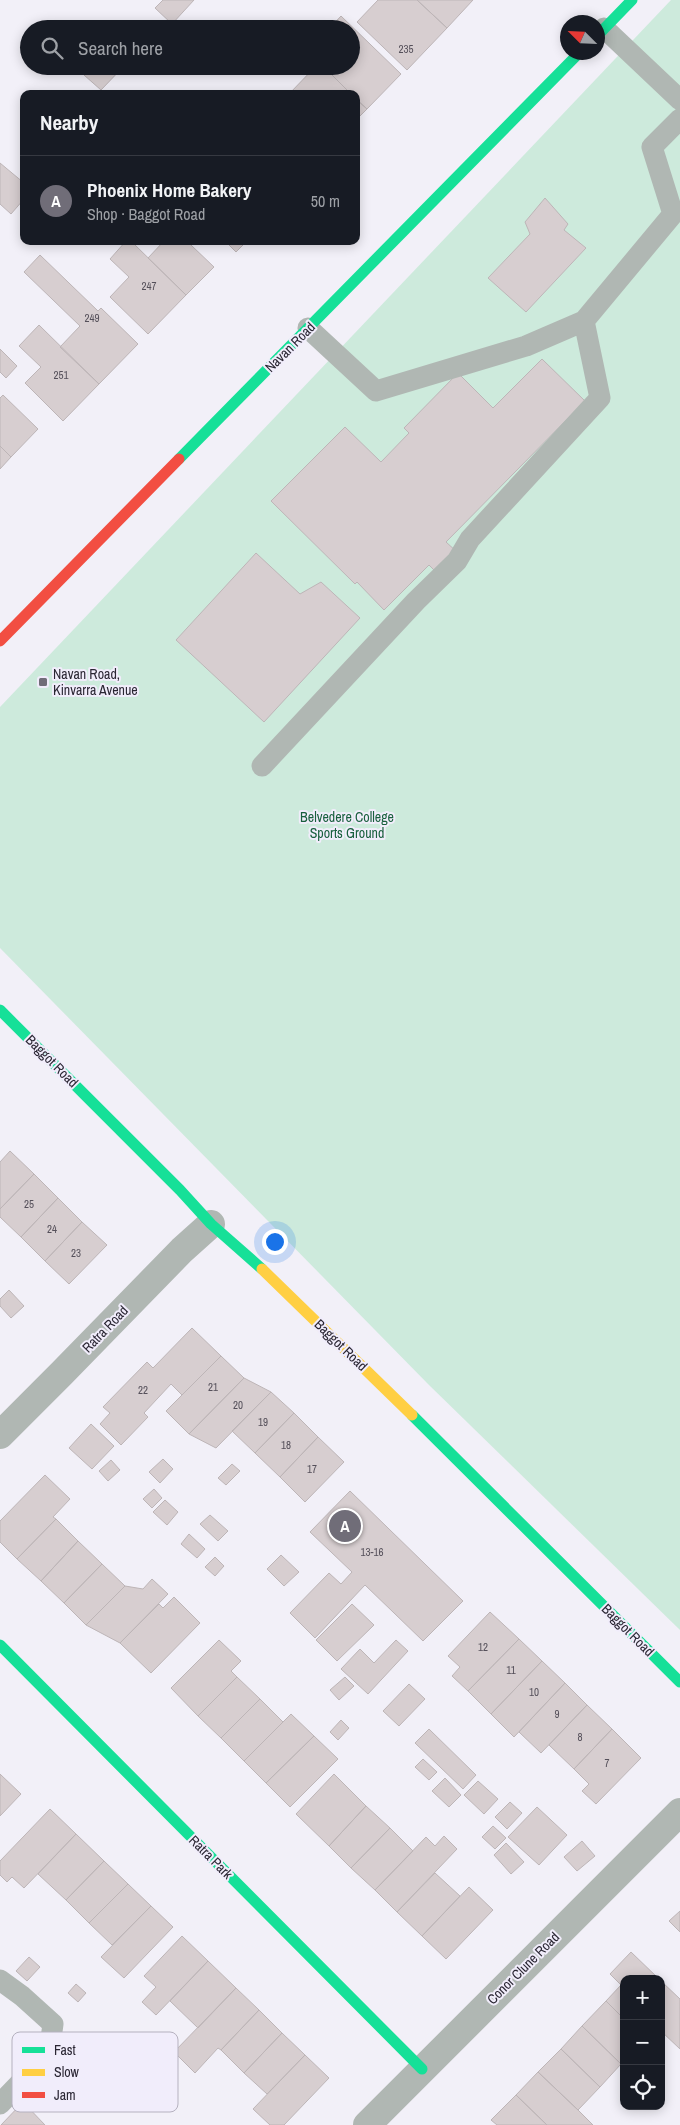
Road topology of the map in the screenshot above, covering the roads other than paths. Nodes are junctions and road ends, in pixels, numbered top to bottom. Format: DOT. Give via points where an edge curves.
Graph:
graph roads {
  1 [pos="632,0"];
  2 [pos="605,28"];
  3 [pos="605,35"];
  4 [pos="572,60"];
  5 [pos="680,100"];
  6 [pos="680,119"];
  7 [pos="676,213"];
  8 [pos="584,321"];
  9 [pos="308,328"];
  10 [pos="0,641"];
  11 [pos="262,766"];
  12 [pos="0,1010"];
  13 [pos="211,1224"];
  14 [pos="0,1435"];
  15 [pos="0,1645"];
  16 [pos="680,1682"];
  17 [pos="680,1812"];
  18 [pos="0,1980"];
  19 [pos="52,2032"];
  20 [pos="422,2068"];
  21 [pos="12,2092"];
  22 [pos="0,2104"];
  23 [pos="367,2125"];
  1 -- 2 [label="street"];
  3 -- 5 [label="lane"];
  4 -- 9 [label="street, Navan Road"];
  6 -- 7 [label="lane" via="652,147"];
  7 -- 8 [label="lane"];
  8 -- 9 [label="lane" via="526,346 376,391"];
  8 -- 11 [label="lane" via="600,398 470,539 457,561"];
  9 -- 10 [label="street, Navan Road"];
  12 -- 13 [label="street, Baggot Road"];
  13 -- 14 [label="street, Ratra Road"];
  13 -- 16 [label="street, Baggot Road" via="381,1384"];
  15 -- 20 [label="street, Ratra Park"];
  17 -- 20 [label="street, Conor Clune Road"];
  18 -- 19 [label="lane" via="53,2024"];
  20 -- 23 [label="street, Conor Clune Road"];
  21 -- 22 [label="lane"];
}
